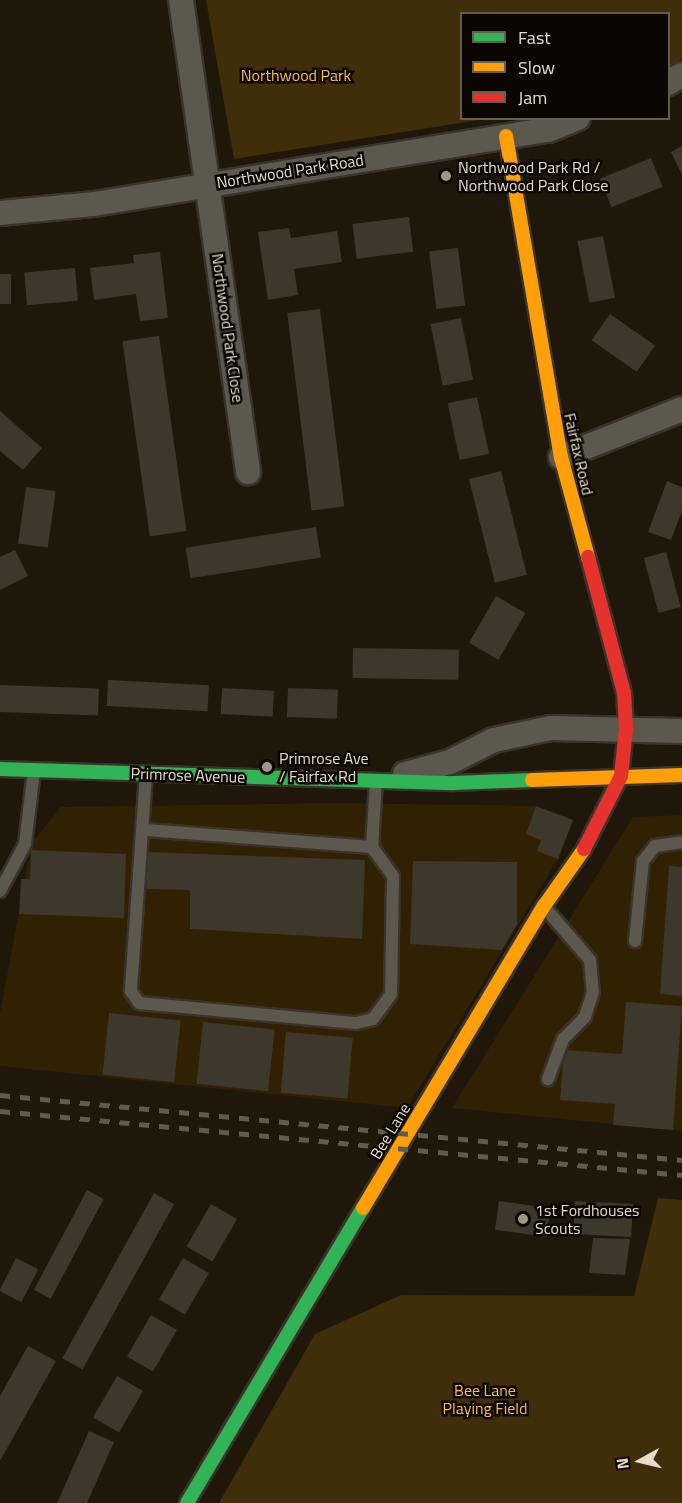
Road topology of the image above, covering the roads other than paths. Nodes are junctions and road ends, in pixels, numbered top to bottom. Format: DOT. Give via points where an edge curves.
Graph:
graph roads {
  1 [pos="181,0"];
  2 [pos="573,120"];
  3 [pos="506,135"];
  4 [pos="208,185"];
  5 [pos="0,213"];
  6 [pos="682,409"];
  7 [pos="561,457"];
  8 [pos="248,472"];
  9 [pos="626,729"];
  10 [pos="682,731"];
  11 [pos="0,769"];
  12 [pos="34,770"];
  13 [pos="146,773"];
  14 [pos="682,775"];
  15 [pos="621,776"];
  16 [pos="376,780"];
  17 [pos="145,830"];
  18 [pos="682,842"];
  19 [pos="372,847"];
  20 [pos="0,891"];
  21 [pos="544,906"];
  22 [pos="635,941"];
  23 [pos="548,1079"];
  24 [pos="186,1503"];
  1 -- 4 [label="street, Northwood Park Close"];
  2 -- 3 [label="street, Northwood Park Road" via="548,130"];
  3 -- 4 [label="street, Northwood Park Road"];
  3 -- 7 [label="street, Fairfax Road" via="534,323"];
  4 -- 5 [label="street, Northwood Park Road" via="94,204"];
  4 -- 8 [label="street, Northwood Park Close"];
  6 -- 7 [label="street"];
  7 -- 9 [label="street, Fairfax Road" via="624,693"];
  9 -- 10 [label="street, Primrose Avenue"];
  9 -- 15 [label="street, Fairfax Road"];
  9 -- 16 [label="street, Primrose Avenue" via="551,728 516,734 450,762"];
  11 -- 12 [label="street, Primrose Avenue"];
  12 -- 13 [label="street, Primrose Avenue"];
  12 -- 20 [label="lane" via="25,844"];
  13 -- 16 [label="street, Primrose Avenue"];
  13 -- 17 [label="lane"];
  14 -- 15 [label="street, Primrose Avenue"];
  15 -- 16 [label="street, Primrose Avenue" via="454,783"];
  15 -- 21 [label="street, Bee Lane" via="598,828"];
  16 -- 19 [label="lane"];
  17 -- 19 [label="lane"];
  17 -- 19 [label="lane" via="131,991 140,1003 356,1023 373,1018 392,994 393,876"];
  18 -- 22 [label="lane" via="655,846 643,861"];
  21 -- 23 [label="lane" via="590,960 593,992 585,1017 563,1039"];
  21 -- 24 [label="street, Bee Lane"];
}
